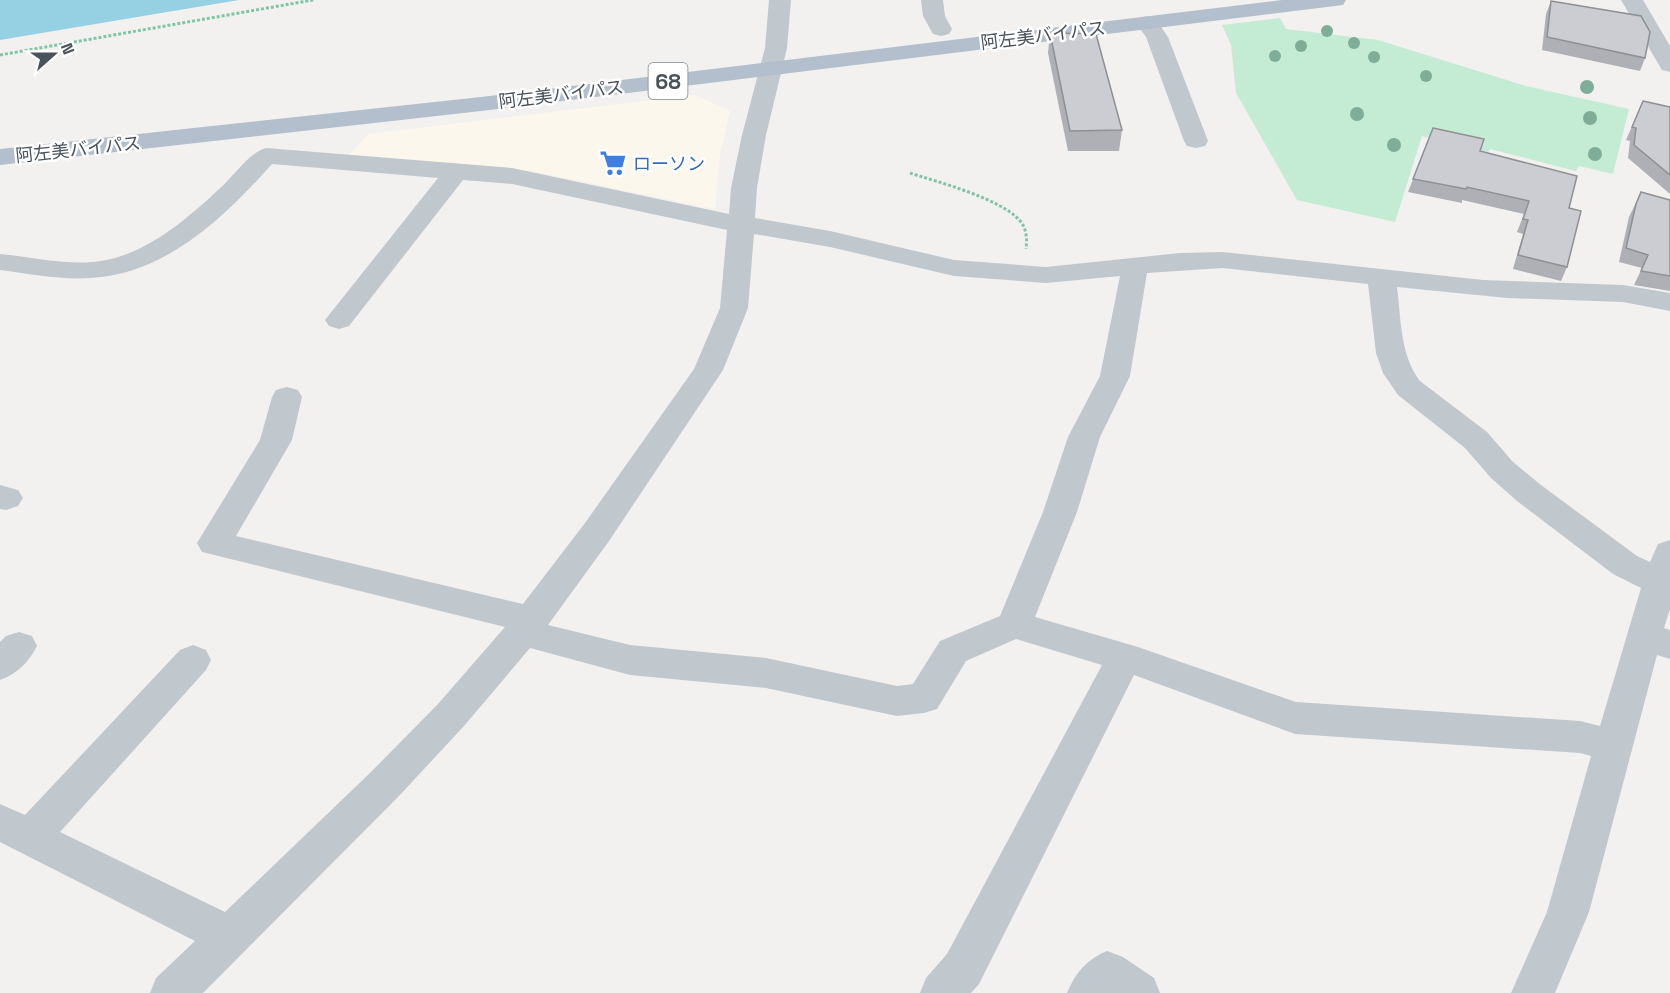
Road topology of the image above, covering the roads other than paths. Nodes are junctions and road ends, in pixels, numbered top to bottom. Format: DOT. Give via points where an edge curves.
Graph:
graph roads {
  1 [pos="780,0"];
  2 [pos="932,0"];
  3 [pos="1183,0"];
  4 [pos="1335,0"];
  5 [pos="1635,4"];
  6 [pos="1662,13"];
  7 [pos="1147,23"];
  8 [pos="941,29"];
  9 [pos="773,58"];
  10 [pos="1670,65"];
  11 [pos="0,141"];
  12 [pos="1196,141"];
  13 [pos="0,157"];
  14 [pos="456,172"];
  15 [pos="740,224"];
  16 [pos="0,262"];
  17 [pos="1131,266"];
  18 [pos="1381,276"];
  19 [pos="1670,302"];
  20 [pos="339,320"];
  21 [pos="287,397"];
  22 [pos="1665,567"];
  23 [pos="527,626"];
  24 [pos="1014,626"];
  25 [pos="1657,640"];
  26 [pos="1125,657"];
  27 [pos="193,660"];
  28 [pos="1614,745"];
  29 [pos="16,829"];
  30 [pos="229,936"];
  31 [pos="172,993"];
  32 [pos="942,993"];
  33 [pos="1089,993"];
  34 [pos="1138,993"];
  35 [pos="1533,993"];
  1 -- 9 [label="street"];
  2 -- 8 [label="street"];
  3 -- 8 [label="main road, 阿左美バイパス / 68"];
  4 -- 7 [label="main road, 阿左美バイパス / 68"];
  5 -- 6 [label="street"];
  5 -- 10 [label="street"];
  7 -- 9 [label="main road, 阿左美バイパス / 68"];
  7 -- 12 [label="street" via="1157,37"];
  8 -- 9 [label="main road, 阿左美バイパス / 68"];
  9 -- 11 [label="main road, 阿左美バイパス / 68"];
  9 -- 13 [label="main road, 阿左美バイパス / 68" via="368,117"];
  9 -- 15 [label="street" via="752,143"];
  14 -- 15 [label="street" via="512,176"];
  14 -- 16 [label="street" via="266,156 242,184 193,226 136,258 87,270"];
  14 -- 20 [label="street"];
  15 -- 17 [label="street" via="819,237 954,268 1046,275"];
  15 -- 23 [label="street" via="734,308 708,370"];
  17 -- 18 [label="street" via="1223,260"];
  17 -- 24 [label="street" via="1134,276 1115,376 1084,436 1060,512"];
  18 -- 19 [label="street" via="1484,288 1602,290"];
  18 -- 22 [label="street" via="1391,353 1409,388 1476,440 1529,493 1625,565"];
  21 -- 23 [label="street" via="276,440 214,543"];
  22 -- 25 [label="street"];
  23 -- 24 [label="street" via="630,660 766,673 897,701 924,698 953,651"];
  23 -- 30 [label="street" via="385,784"];
  24 -- 26 [label="street"];
  25 -- 28 [label="street"];
  26 -- 28 [label="street" via="1295,718 1580,737"];
  26 -- 32 [label="street" via="963,969"];
  27 -- 29 [label="street"];
  28 -- 35 [label="street" via="1568,912"];
  29 -- 30 [label="street"];
  30 -- 31 [label="street"];
  33 -- 34 [label="street" via="1107,972"];
}
